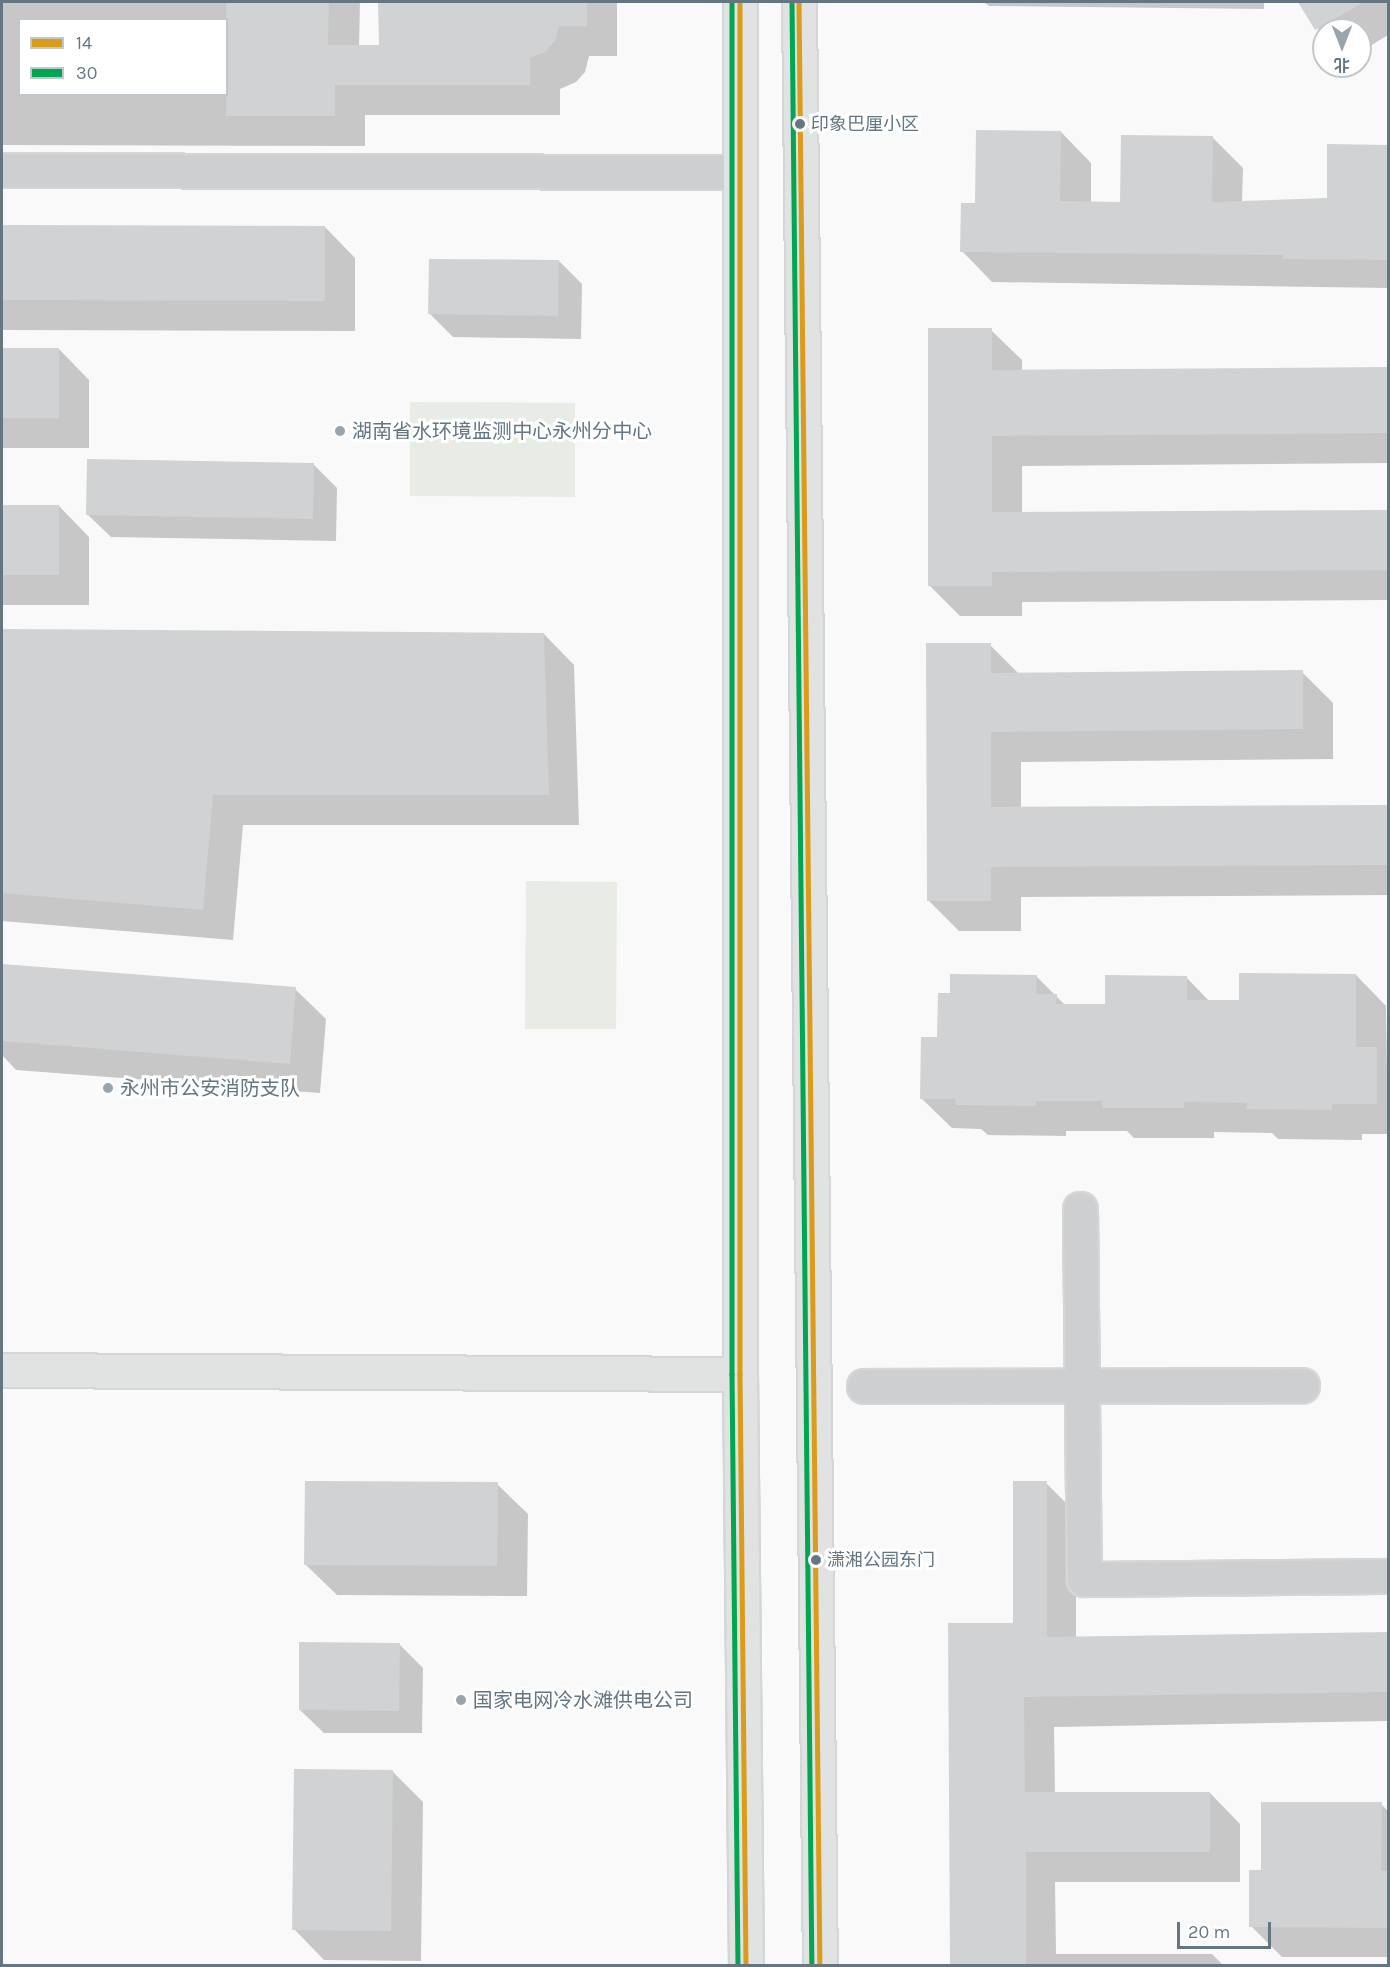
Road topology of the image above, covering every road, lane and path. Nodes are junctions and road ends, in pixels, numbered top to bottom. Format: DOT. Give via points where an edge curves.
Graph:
graph roads {
  1 [pos="740,2"];
  2 [pos="799,2"];
  3 [pos="2,170"];
  4 [pos="740,172"];
  5 [pos="1080,1209"];
  6 [pos="2,1370"];
  7 [pos="740,1374"];
  8 [pos="1082,1385"];
  9 [pos="1302,1385"];
  10 [pos="864,1386"];
  11 [pos="1389,1576"];
  12 [pos="746,1965"];
  13 [pos="820,1965"];
  1 -- 4 [label="main road"];
  2 -- 13 [label="main road"];
  3 -- 4 [label="street"];
  4 -- 7 [label="main road"];
  5 -- 8 [label="street"];
  6 -- 7 [label="main road"];
  7 -- 12 [label="main road"];
  8 -- 9 [label="street"];
  8 -- 10 [label="street"];
  8 -- 11 [label="street" via="1084,1579"];
}
